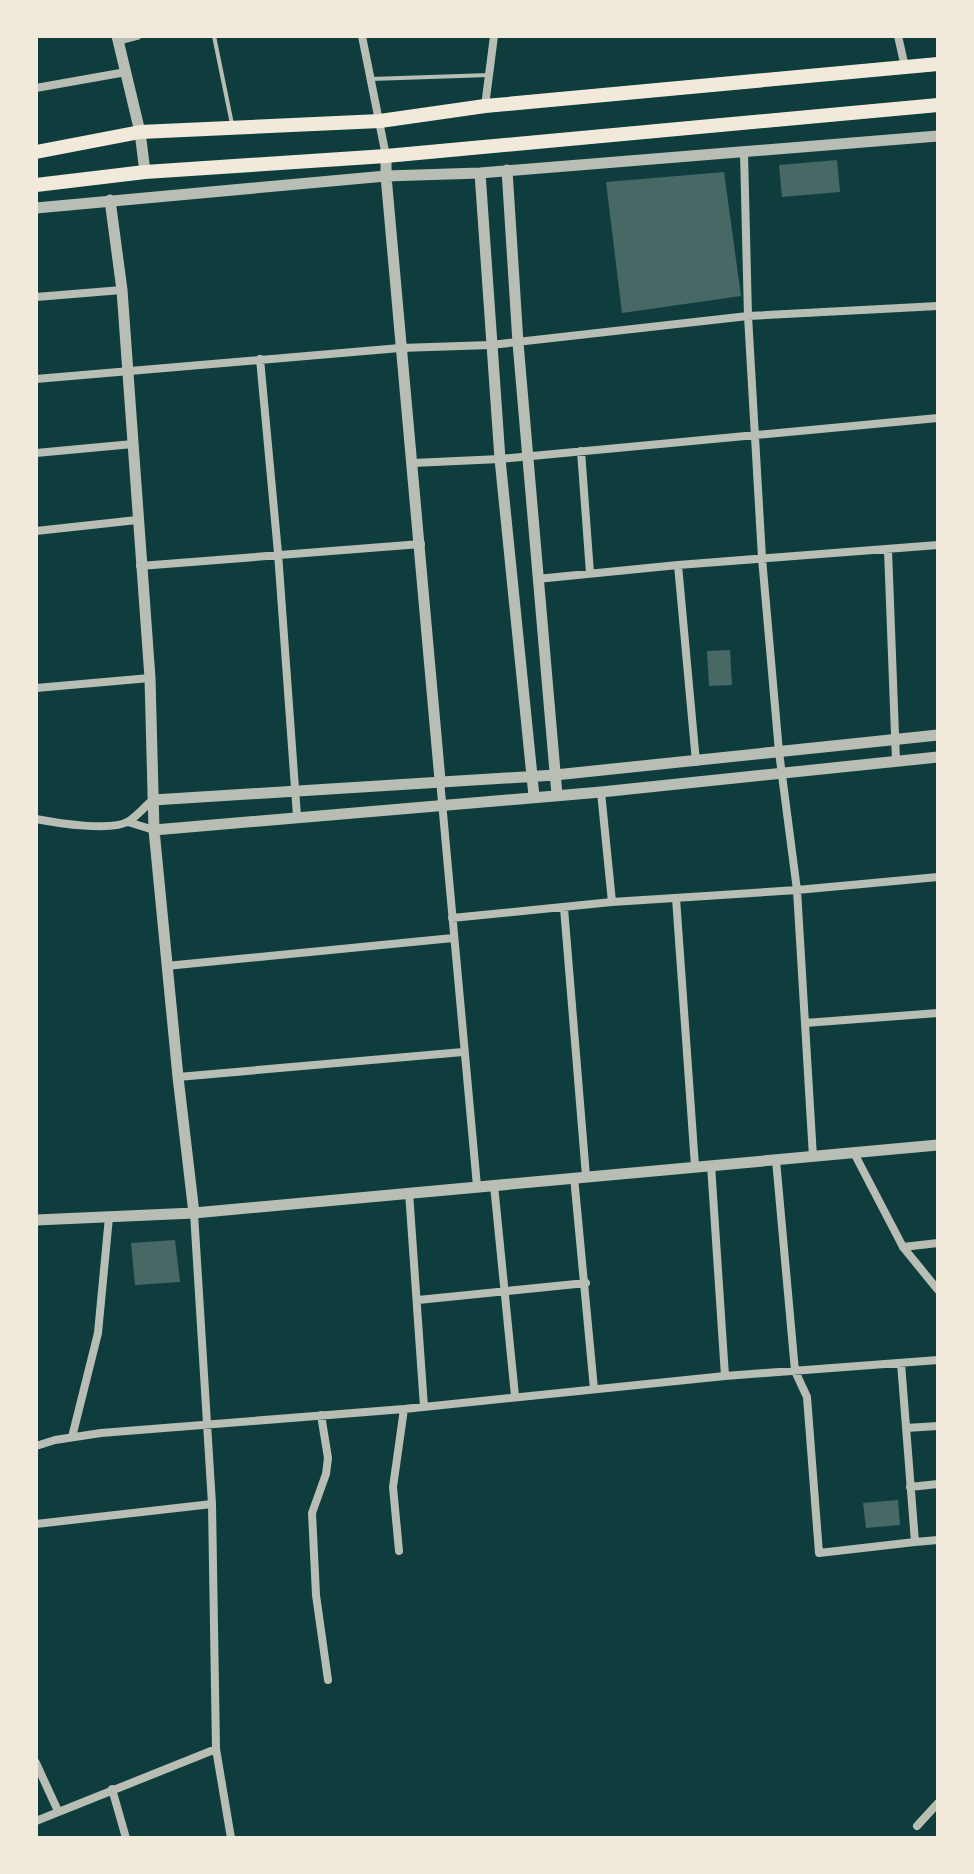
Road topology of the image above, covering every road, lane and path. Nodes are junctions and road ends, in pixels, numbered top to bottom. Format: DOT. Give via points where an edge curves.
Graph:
graph roads {
  1 [pos="137,36"];
  2 [pos="214,36"];
  3 [pos="362,36"];
  4 [pos="494,36"];
  5 [pos="898,36"];
  6 [pos="118,38"];
  7 [pos="938,64"];
  8 [pos="905,67"];
  9 [pos="126,72"];
  10 [pos="489,75"];
  11 [pos="371,79"];
  12 [pos="36,88"];
  13 [pos="938,105"];
  14 [pos="485,106"];
  15 [pos="380,121"];
  16 [pos="233,129"];
  17 [pos="140,132"];
  18 [pos="938,136"];
  19 [pos="36,152"];
  20 [pos="744,153"];
  21 [pos="386,156"];
  22 [pos="507,170"];
  23 [pos="145,172"];
  24 [pos="480,173"];
  25 [pos="386,176"];
  26 [pos="36,185"];
  27 [pos="110,200"];
  28 [pos="36,208"];
  29 [pos="122,290"];
  30 [pos="36,297"];
  31 [pos="938,306"];
  32 [pos="748,316"];
  33 [pos="518,343"];
  34 [pos="491,345"];
  35 [pos="400,348"];
  36 [pos="260,359"];
  37 [pos="128,371"];
  38 [pos="36,379"];
  39 [pos="938,418"];
  40 [pos="755,435"];
  41 [pos="133,444"];
  42 [pos="581,451"];
  43 [pos="36,453"];
  44 [pos="528,456"];
  45 [pos="500,459"];
  46 [pos="413,463"];
  47 [pos="137,520"];
  48 [pos="36,531"];
  49 [pos="421,544"];
  50 [pos="938,545"];
  51 [pos="888,550"];
  52 [pos="278,553"];
  53 [pos="762,558"];
  54 [pos="678,565"];
  55 [pos="140,566"];
  56 [pos="590,573"];
  57 [pos="537,579"];
  58 [pos="150,678"];
  59 [pos="36,688"];
  60 [pos="938,735"];
  61 [pos="895,738"];
  62 [pos="779,752"];
  63 [pos="938,757"];
  64 [pos="896,761"];
  65 [pos="696,762"];
  66 [pos="781,774"];
  67 [pos="555,775"];
  68 [pos="533,776"];
  69 [pos="440,780"];
  70 [pos="295,789"];
  71 [pos="601,792"];
  72 [pos="557,795"];
  73 [pos="534,796"];
  74 [pos="153,800"];
  75 [pos="442,804"];
  76 [pos="297,816"];
  77 [pos="36,819"];
  78 [pos="128,822"];
  79 [pos="154,830"];
  80 [pos="938,877"];
  81 [pos="797,890"];
  82 [pos="676,898"];
  83 [pos="612,902"];
  84 [pos="564,908"];
  85 [pos="452,918"];
  86 [pos="453,938"];
  87 [pos="166,966"];
  88 [pos="938,1013"];
  89 [pos="805,1023"];
  90 [pos="463,1052"];
  91 [pos="178,1077"];
  92 [pos="938,1145"];
  93 [pos="854,1153"];
  94 [pos="813,1157"];
  95 [pos="776,1160"];
  96 [pos="711,1165"];
  97 [pos="695,1166"];
  98 [pos="580,1177"];
  99 [pos="494,1185"];
  100 [pos="477,1186"];
  101 [pos="409,1192"];
  102 [pos="194,1213"];
  103 [pos="109,1217"];
  104 [pos="36,1220"];
  105 [pos="938,1243"];
  106 [pos="903,1247"];
  107 [pos="586,1283"];
  108 [pos="503,1290"];
  109 [pos="938,1290"];
  110 [pos="418,1300"];
  111 [pos="938,1360"];
  112 [pos="901,1363"];
  113 [pos="795,1371"];
  114 [pos="725,1376"];
  115 [pos="594,1389"];
  116 [pos="515,1396"];
  117 [pos="424,1407"];
  118 [pos="404,1409"];
  119 [pos="321,1415"];
  120 [pos="206,1424"];
  121 [pos="938,1426"];
  122 [pos="906,1428"];
  123 [pos="72,1437"];
  124 [pos="36,1446"];
  125 [pos="938,1484"];
  126 [pos="910,1487"];
  127 [pos="212,1504"];
  128 [pos="36,1524"];
  129 [pos="938,1540"];
  130 [pos="915,1542"];
  131 [pos="399,1551"];
  132 [pos="328,1680"];
  133 [pos="216,1749"];
  134 [pos="36,1763"];
  135 [pos="112,1789"];
  136 [pos="938,1803"];
  137 [pos="58,1811"];
  138 [pos="36,1821"];
  139 [pos="917,1826"];
  140 [pos="126,1838"];
  141 [pos="231,1838"];
  1 -- 6 [label="street"];
  2 -- 16 [label="lane"];
  3 -- 11 [label="street"];
  4 -- 10 [label="street"];
  5 -- 8 [label="street"];
  6 -- 9 [label="street"];
  7 -- 8 [label="main road"];
  8 -- 14 [label="main road"];
  9 -- 12 [label="street"];
  9 -- 17 [label="street"];
  10 -- 11 [label="lane"];
  10 -- 14 [label="street"];
  11 -- 15 [label="street"];
  13 -- 21 [label="main road"];
  14 -- 15 [label="main road"];
  15 -- 16 [label="main road"];
  15 -- 21 [label="street"];
  16 -- 17 [label="main road"];
  17 -- 19 [label="main road"];
  17 -- 23 [label="street"];
  18 -- 20 [label="street"];
  20 -- 22 [label="street"];
  20 -- 32 [label="street"];
  21 -- 23 [label="main road"];
  21 -- 25 [label="street"];
  22 -- 24 [label="street"];
  22 -- 33 [label="street"];
  23 -- 26 [label="main road"];
  24 -- 25 [label="street"];
  24 -- 34 [label="street"];
  25 -- 27 [label="street"];
  25 -- 35 [label="street"];
  27 -- 28 [label="street"];
  27 -- 29 [label="street"];
  29 -- 30 [label="street"];
  29 -- 37 [label="street"];
  31 -- 32 [label="street"];
  32 -- 33 [label="street"];
  32 -- 40 [label="street"];
  33 -- 34 [label="street"];
  33 -- 44 [label="street"];
  34 -- 35 [label="street"];
  34 -- 45 [label="street"];
  35 -- 36 [label="street"];
  35 -- 46 [label="street"];
  36 -- 37 [label="street"];
  36 -- 52 [label="street"];
  37 -- 38 [label="street"];
  37 -- 41 [label="street"];
  39 -- 40 [label="street"];
  40 -- 42 [label="street"];
  40 -- 53 [label="street"];
  41 -- 43 [label="street"];
  41 -- 47 [label="street"];
  42 -- 44 [label="street"];
  42 -- 56 [label="street"];
  44 -- 45 [label="street"];
  44 -- 57 [label="street"];
  45 -- 46 [label="street"];
  45 -- 68 [label="street"];
  46 -- 49 [label="street"];
  47 -- 48 [label="street"];
  47 -- 55 [label="street"];
  49 -- 52 [label="street"];
  49 -- 69 [label="street"];
  50 -- 51 [label="street"];
  51 -- 53 [label="street"];
  51 -- 61 [label="street"];
  52 -- 55 [label="street"];
  52 -- 70 [label="street"];
  53 -- 54 [label="street"];
  53 -- 62 [label="street"];
  54 -- 56 [label="street"];
  54 -- 65 [label="street"];
  55 -- 58 [label="street"];
  56 -- 57 [label="street"];
  57 -- 67 [label="street"];
  58 -- 59 [label="street"];
  58 -- 74 [label="street"];
  60 -- 61 [label="street"];
  61 -- 62 [label="street"];
  61 -- 64 [label="street"];
  62 -- 65 [label="street"];
  62 -- 66 [label="street"];
  63 -- 64 [label="street"];
  64 -- 66 [label="street"];
  65 -- 67 [label="street"];
  66 -- 71 [label="street"];
  66 -- 81 [label="street"];
  67 -- 68 [label="street"];
  67 -- 72 [label="street"];
  68 -- 69 [label="street"];
  68 -- 73 [label="street"];
  69 -- 70 [label="street"];
  69 -- 75 [label="street"];
  70 -- 74 [label="street"];
  70 -- 76 [label="street"];
  71 -- 72 [label="street"];
  71 -- 83 [label="street"];
  72 -- 73 [label="street"];
  73 -- 75 [label="street"];
  74 -- 78 [label="street"];
  74 -- 79 [label="street"];
  75 -- 76 [label="street"];
  75 -- 85 [label="street"];
  76 -- 79 [label="street"];
  77 -- 78 [label="street" via="107,826"];
  78 -- 79 [label="street"];
  79 -- 87 [label="street"];
  80 -- 81 [label="street"];
  81 -- 82 [label="street"];
  81 -- 89 [label="street"];
  82 -- 83 [label="street"];
  82 -- 97 [label="street"];
  83 -- 84 [label="street"];
  84 -- 85 [label="street"];
  84 -- 98 [label="street"];
  85 -- 86 [label="street"];
  86 -- 87 [label="street"];
  86 -- 90 [label="street"];
  87 -- 91 [label="street"];
  88 -- 89 [label="street"];
  89 -- 94 [label="street"];
  90 -- 91 [label="street"];
  90 -- 100 [label="street"];
  91 -- 102 [label="street"];
  92 -- 93 [label="street"];
  93 -- 94 [label="street"];
  93 -- 106 [label="street"];
  94 -- 95 [label="street"];
  95 -- 96 [label="street"];
  95 -- 113 [label="street"];
  96 -- 97 [label="street"];
  96 -- 114 [label="street"];
  97 -- 98 [label="street"];
  98 -- 99 [label="street"];
  98 -- 107 [label="street"];
  99 -- 100 [label="street"];
  99 -- 108 [label="street"];
  100 -- 101 [label="street"];
  101 -- 102 [label="street"];
  101 -- 110 [label="street"];
  102 -- 103 [label="street"];
  102 -- 120 [label="street"];
  103 -- 104 [label="street"];
  103 -- 123 [label="street" via="98,1333"];
  105 -- 106 [label="street"];
  106 -- 109 [label="street"];
  107 -- 108 [label="street"];
  107 -- 115 [label="street"];
  108 -- 110 [label="street"];
  108 -- 116 [label="street"];
  110 -- 117 [label="street"];
  111 -- 112 [label="street"];
  112 -- 113 [label="street"];
  112 -- 122 [label="street"];
  113 -- 114 [label="street"];
  113 -- 130 [label="street" via="807,1397 819,1553"];
  114 -- 115 [label="street"];
  115 -- 116 [label="street"];
  116 -- 117 [label="street"];
  117 -- 118 [label="street"];
  118 -- 119 [label="street"];
  118 -- 131 [label="street" via="393,1487"];
  119 -- 120 [label="street"];
  119 -- 132 [label="street" via="328,1458 312,1513"];
  120 -- 123 [label="street"];
  120 -- 127 [label="street"];
  121 -- 122 [label="street"];
  122 -- 126 [label="street"];
  123 -- 124 [label="street"];
  125 -- 126 [label="street"];
  126 -- 130 [label="street"];
  127 -- 128 [label="street"];
  127 -- 133 [label="street"];
  129 -- 130 [label="street"];
  133 -- 135 [label="street"];
  133 -- 141 [label="street"];
  134 -- 137 [label="street"];
  135 -- 137 [label="street"];
  135 -- 140 [label="street"];
  136 -- 139 [label="street"];
  137 -- 138 [label="street"];
}
